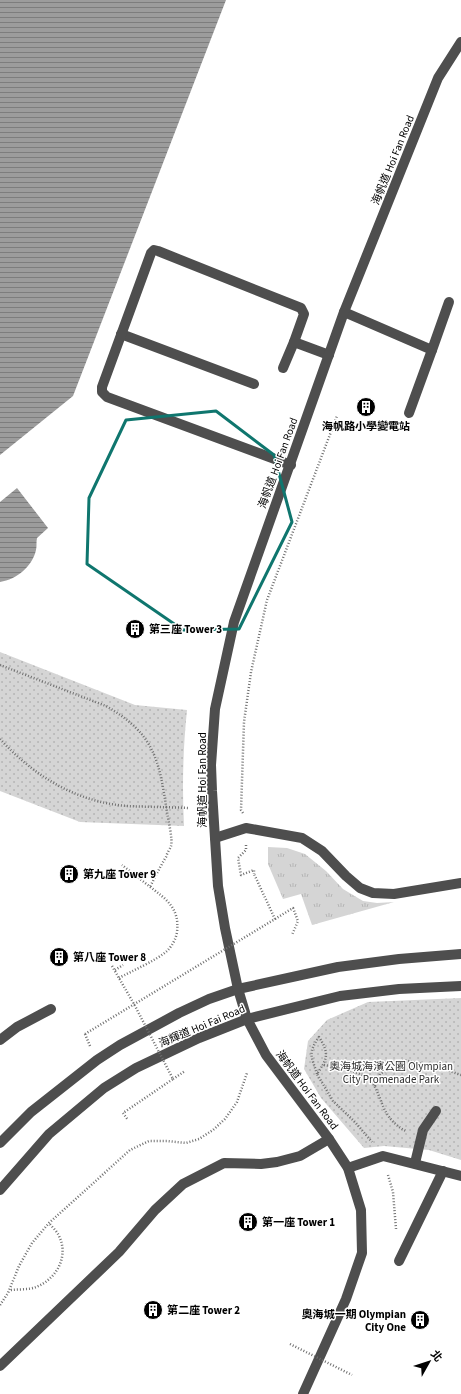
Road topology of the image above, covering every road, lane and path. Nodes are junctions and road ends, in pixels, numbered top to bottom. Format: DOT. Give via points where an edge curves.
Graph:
graph roads {
  1 [pos="461,42"];
  2 [pos="449,302"];
  3 [pos="344,312"];
  4 [pos="121,334"];
  5 [pos="294,342"];
  6 [pos="432,350"];
  7 [pos="329,355"];
  8 [pos="283,368"];
  9 [pos="254,384"];
  10 [pos="409,413"];
  11 [pos="337,416"];
  12 [pos="291,465"];
  13 [pos="0,665"];
  14 [pos="0,739"];
  15 [pos="166,807"];
  16 [pos="188,808"];
  17 [pos="246,828"];
  18 [pos="215,838"];
  19 [pos="122,865"];
  20 [pos="461,882"];
  21 [pos="150,887"];
  22 [pos="275,919"];
  23 [pos="292,935"];
  24 [pos="461,954"];
  25 [pos="123,965"];
  26 [pos="112,966"];
  27 [pos="115,970"];
  28 [pos="120,978"];
  29 [pos="461,986"];
  30 [pos="238,989"];
  31 [pos="134,1004"];
  32 [pos="51,1009"];
  33 [pos="247,1019"];
  34 [pos="0,1040"];
  35 [pos="90,1046"];
  36 [pos="324,1065"];
  37 [pos="185,1071"];
  38 [pos="247,1073"];
  39 [pos="317,1074"];
  40 [pos="461,1075"];
  41 [pos="173,1079"];
  42 [pos="375,1087"];
  43 [pos="436,1111"];
  44 [pos="128,1120"];
  45 [pos="422,1136"];
  46 [pos="329,1139"];
  47 [pos="0,1143"];
  48 [pos="383,1156"];
  49 [pos="414,1163"];
  50 [pos="348,1168"];
  51 [pos="443,1171"];
  52 [pos="461,1176"];
  53 [pos="0,1190"];
  54 [pos="49,1223"];
  55 [pos="396,1230"];
  56 [pos="399,1261"];
  57 [pos="11,1290"];
  58 [pos="0,1305"];
  59 [pos="290,1344"];
  60 [pos="0,1366"];
  61 [pos="352,1375"];
  62 [pos="303,1394"];
  1 -- 3 [label="street, 海帆道 Hoi Fan Road" via="438,78"];
  2 -- 6 [label="street"];
  3 -- 6 [label="street"];
  3 -- 7 [label="street, 海帆道 Hoi Fan Road"];
  4 -- 5 [label="street" via="154,250 301,308 304,314"];
  4 -- 9 [label="street"];
  4 -- 12 [label="street" via="102,387 102,392 107,397"];
  5 -- 7 [label="street"];
  5 -- 8 [label="street"];
  6 -- 10 [label="street"];
  7 -- 12 [label="street, 海帆道 Hoi Fan Road"];
  11 -- 17 [label="path" via="267,600 251,672 244,722 241,810 247,818"];
  12 -- 18 [label="street, 海帆道 Hoi Fan Road" via="234,622 215,709 211,765"];
  13 -- 15 [label="path" via="106,706 133,725 152,750 158,765"];
  14 -- 15 [label="path" via="42,777 81,796 126,806"];
  15 -- 16 [label="path"];
  15 -- 21 [label="path" via="172,845"];
  17 -- 18 [label="street"];
  17 -- 20 [label="street" via="302,838 322,851 360,888 373,893 394,894"];
  17 -- 22 [label="path, bridge" via="246,850 238,858 240,875 254,870"];
  18 -- 30 [label="street, 海帆道 Hoi Fan Road" via="218,886"];
  19 -- 21 [label="path"];
  21 -- 28 [label="path" via="173,907 178,926 176,935 167,951"];
  22 -- 23 [label="path" via="293,908 298,921"];
  22 -- 31 [label="path, bridge"];
  24 -- 30 [label="street, 海輝道 Hoi Fai Road" via="345,966"];
  25 -- 27 [label="path"];
  26 -- 27 [label="path, bridge"];
  27 -- 28 [label="path, bridge"];
  28 -- 31 [label="path, bridge"];
  29 -- 33 [label="street, 海輝道 Hoi Fai Road" via="347,994"];
  30 -- 33 [label="street, 海帆道 Hoi Fan Road"];
  30 -- 47 [label="street, 海輝道 Hoi Fai Road" via="179,1013 103,1056 31,1112"];
  31 -- 35 [label="path, bridge" via="84,1034"];
  31 -- 41 [label="path, bridge"];
  32 -- 34 [label="street" via="17,1027"];
  33 -- 46 [label="street, 海帆道 Hoi Fan Road" via="266,1055"];
  33 -- 53 [label="street, 海輝道 Hoi Fai Road" via="199,1038 136,1068 104,1088 49,1134"];
  36 -- 39 [label="path, 海帆道 Hoi Fan Road"];
  36 -- 39 [label="path, 海帆道 Hoi Fan Road" via="326,1048 319,1037 311,1053"];
  36 -- 42 [label="path" via="355,1072"];
  37 -- 41 [label="path"];
  38 -- 54 [label="path" via="237,1102 214,1130 199,1140 186,1143 167,1140 149,1142 130,1150"];
  39 -- 48 [label="path, 海帆道 Hoi Fan Road" via="333,1101 355,1122"];
  40 -- 42 [label="path" via="404,1060 380,1074"];
  41 -- 44 [label="path, bridge" via="123,1113"];
  42 -- 45 [label="path" via="389,1117 399,1128"];
  43 -- 45 [label="street"];
  45 -- 49 [label="street"];
  46 -- 50 [label="street, 海帆道 Hoi Fan Road"];
  46 -- 60 [label="street" via="300,1156 277,1162 224,1163 183,1184 155,1210 119,1252"];
  48 -- 49 [label="street"];
  48 -- 50 [label="street"];
  48 -- 55 [label="path, 海帆道 Hoi Fan Road" via="393,1192"];
  49 -- 51 [label="street"];
  50 -- 62 [label="street, 海帆道 Hoi Fan Road" via="361,1210 362,1253 346,1299"];
  51 -- 52 [label="street"];
  51 -- 56 [label="street"];
  54 -- 57 [label="path" via="59,1235 63,1251 59,1267 52,1278 36,1287"];
  54 -- 58 [label="path" via="29,1249"];
  59 -- 61 [label="path, bridge"];
}
